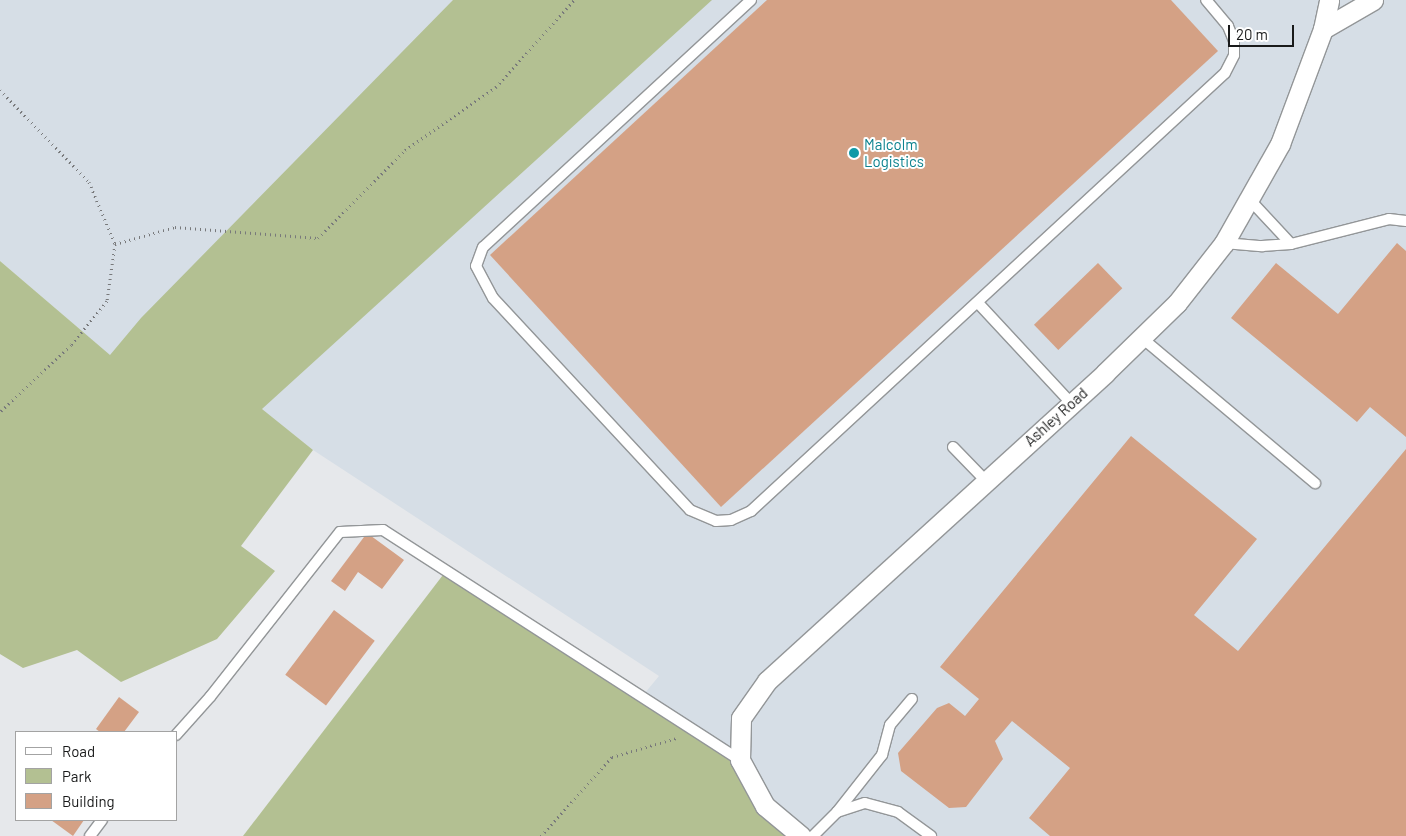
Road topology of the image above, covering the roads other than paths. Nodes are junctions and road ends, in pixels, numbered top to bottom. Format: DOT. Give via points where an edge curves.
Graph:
graph roads {
  1 [pos="751,0"];
  2 [pos="1206,0"];
  3 [pos="1329,0"];
  4 [pos="1373,0"];
  5 [pos="1322,29"];
  6 [pos="1250,200"];
  7 [pos="1406,221"];
  8 [pos="1224,243"];
  9 [pos="1291,244"];
  10 [pos="978,304"];
  11 [pos="1142,338"];
  12 [pos="1071,403"];
  13 [pos="953,447"];
  14 [pos="986,481"];
  15 [pos="1315,483"];
  16 [pos="912,699"];
  17 [pos="178,733"];
  18 [pos="740,760"];
  19 [pos="837,812"];
  20 [pos="101,821"];
  21 [pos="90,836"];
  22 [pos="801,836"];
  23 [pos="814,836"];
  24 [pos="931,836"];
  1 -- 10 [label="lane" via="483,246 476,266 493,298 690,510 716,521 731,520 751,512"];
  2 -- 10 [label="lane" via="1223,20 1234,41 1234,56 1225,73"];
  3 -- 5 [label="street, Ashley Road"];
  4 -- 5 [label="street"];
  5 -- 6 [label="street, Ashley Road" via="1280,144"];
  6 -- 8 [label="street, Ashley Road"];
  6 -- 9 [label="lane"];
  7 -- 9 [label="lane" via="1389,219"];
  8 -- 9 [label="lane"];
  8 -- 11 [label="street, Ashley Road" via="1176,303"];
  10 -- 12 [label="lane"];
  11 -- 12 [label="street, Ashley Road"];
  11 -- 15 [label="lane"];
  12 -- 14 [label="street, Ashley Road"];
  13 -- 14 [label="lane"];
  14 -- 18 [label="street, Ashley Road" via="768,681 741,718"];
  16 -- 19 [label="lane" via="890,725 882,755"];
  17 -- 18 [label="lane" via="340,532 383,530"];
  18 -- 22 [label="street" via="765,806"];
  19 -- 23 [label="lane"];
  19 -- 24 [label="lane" via="865,804 898,812"];
  20 -- 21 [label="lane"];
}
